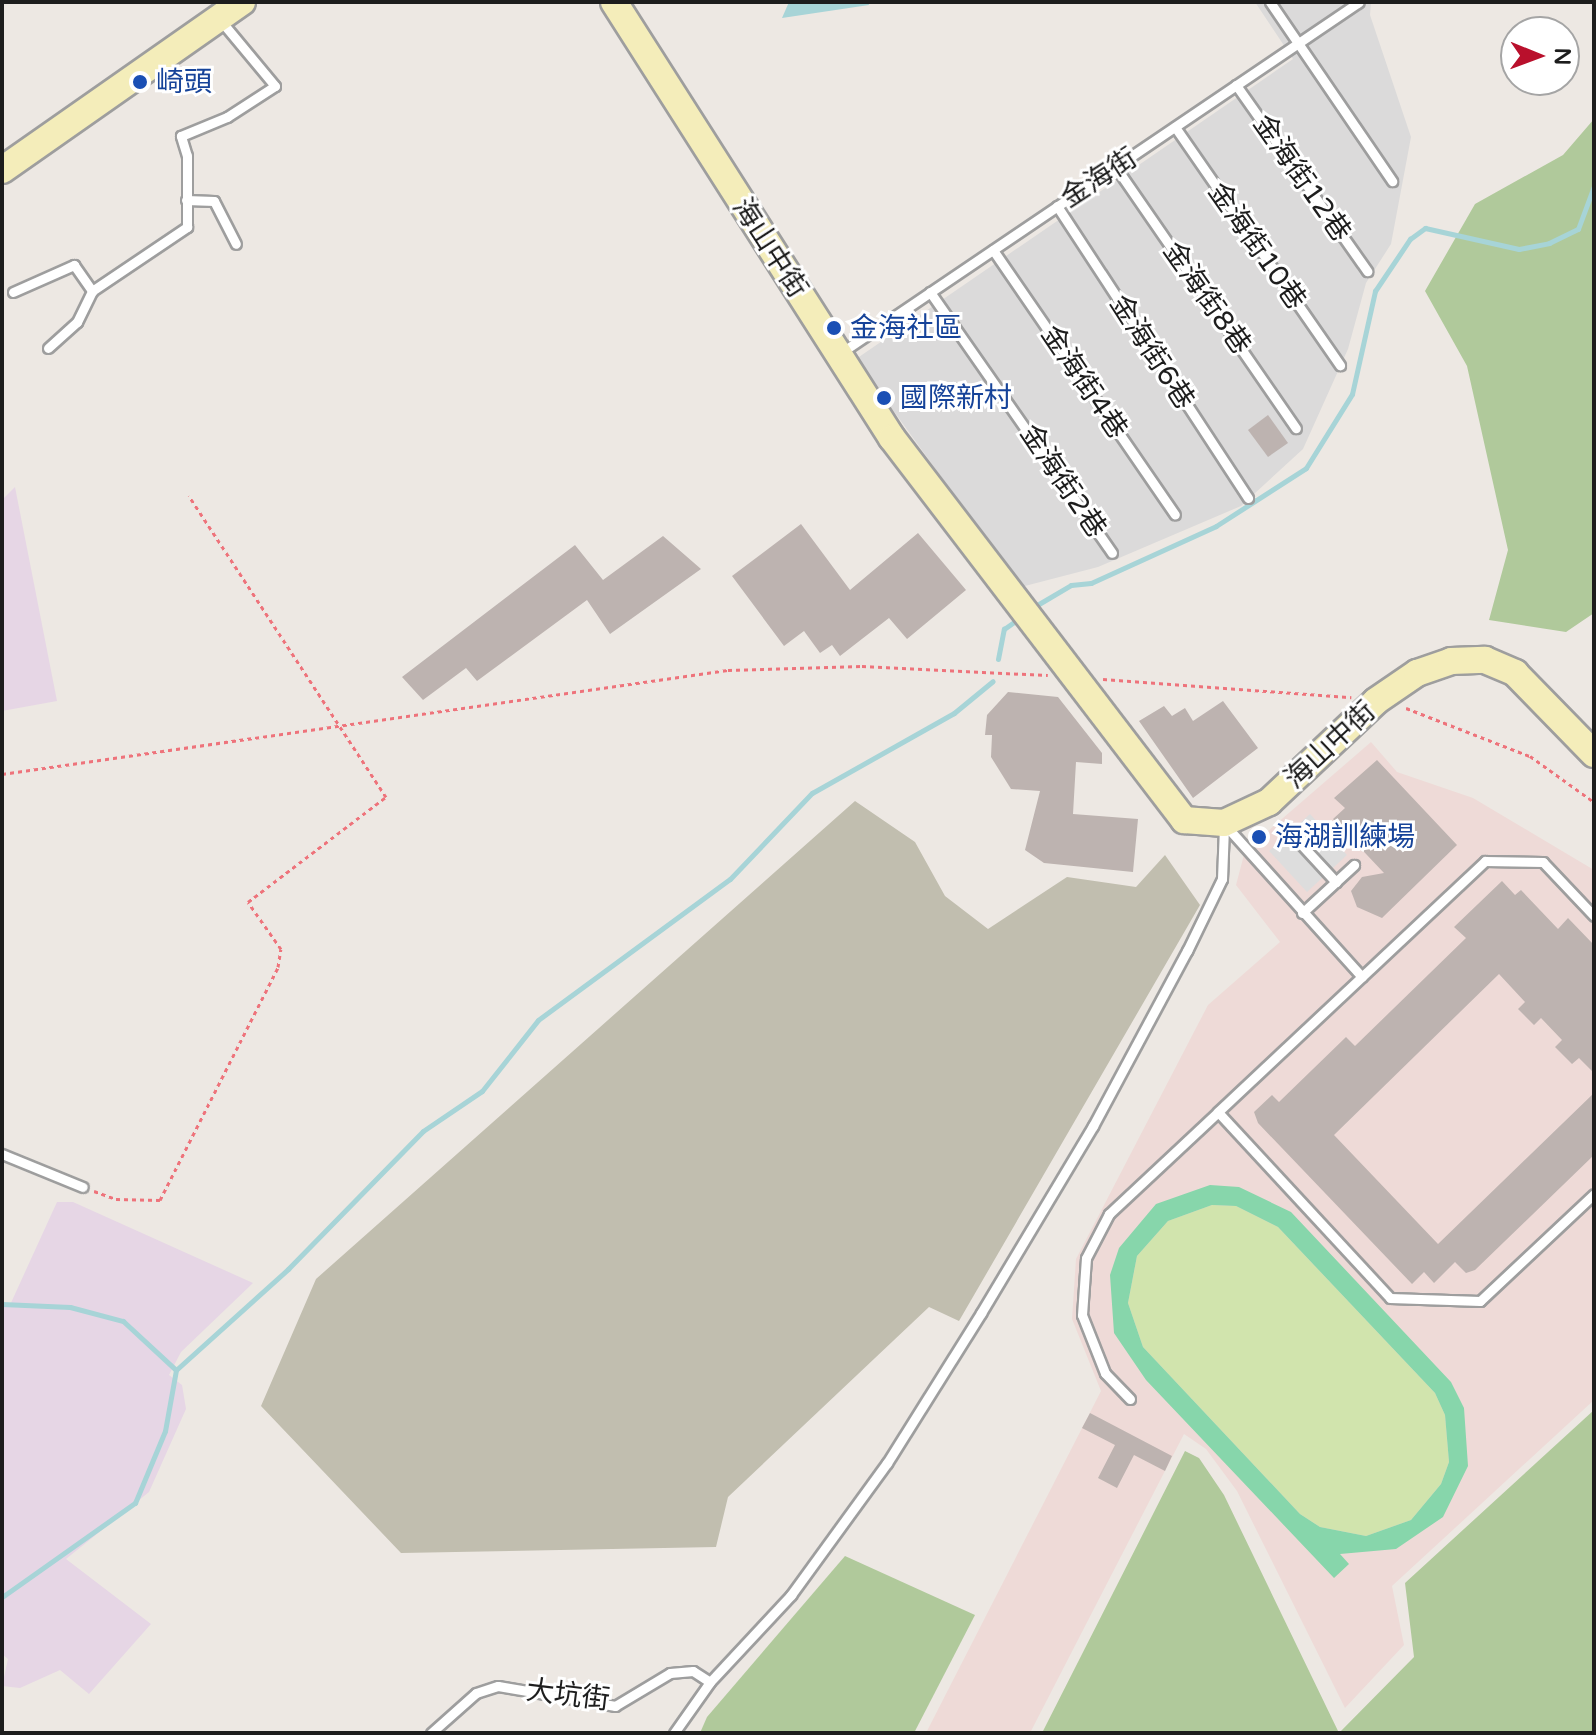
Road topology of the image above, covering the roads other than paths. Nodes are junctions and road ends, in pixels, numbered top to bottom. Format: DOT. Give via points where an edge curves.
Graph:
graph roads {
  1 [pos="242,2"];
  2 [pos="614,2"];
  3 [pos="1270,2"];
  4 [pos="1359,2"];
  5 [pos="219,18"];
  6 [pos="1298,43"];
  7 [pos="1236,85"];
  8 [pos="1175,127"];
  9 [pos="1117,169"];
  10 [pos="2,170"];
  11 [pos="1392,181"];
  12 [pos="186,200"];
  13 [pos="1057,206"];
  14 [pos="236,244"];
  15 [pos="993,250"];
  16 [pos="1367,271"];
  17 [pos="92,291"];
  18 [pos="13,292"];
  19 [pos="930,292"];
  20 [pos="48,348"];
  21 [pos="839,354"];
  22 [pos="1340,365"];
  23 [pos="1296,428"];
  24 [pos="1248,498"];
  25 [pos="1175,515"];
  26 [pos="1112,553"];
  27 [pos="1594,754"];
  28 [pos="1224,823"];
  29 [pos="1298,841"];
  30 [pos="1354,865"];
  31 [pos="1336,882"];
  32 [pos="1302,913"];
  33 [pos="1594,916"];
  34 [pos="1362,977"];
  35 [pos="1218,1112"];
  36 [pos="2,1154"];
  37 [pos="83,1187"];
  38 [pos="1594,1194"];
  39 [pos="1130,1399"];
  40 [pos="710,1682"];
  41 [pos="431,1733"];
  42 [pos="674,1733"];
  1 -- 5 [label="street"];
  2 -- 21 [label="street, 海山中街"];
  3 -- 6 [label="lane"];
  4 -- 6 [label="lane, 金海街"];
  5 -- 10 [label="street"];
  5 -- 12 [label="lane" via="275,86 227,117 181,136 187,156"];
  6 -- 7 [label="lane, 金海街"];
  6 -- 11 [label="lane"];
  7 -- 8 [label="lane, 金海街"];
  7 -- 16 [label="lane, 金海街12巷"];
  8 -- 9 [label="lane, 金海街"];
  8 -- 22 [label="lane, 金海街10巷"];
  9 -- 13 [label="lane, 金海街"];
  9 -- 23 [label="lane, 金海街8巷"];
  12 -- 14 [label="lane" via="214,201"];
  12 -- 17 [label="lane" via="187,227"];
  13 -- 15 [label="lane, 金海街"];
  13 -- 24 [label="lane, 金海街6巷"];
  15 -- 19 [label="lane, 金海街"];
  15 -- 25 [label="lane, 金海街4巷"];
  17 -- 18 [label="lane" via="74,265"];
  17 -- 20 [label="lane" via="77,322"];
  19 -- 21 [label="lane, 金海街"];
  19 -- 26 [label="lane, 金海街2巷"];
  21 -- 28 [label="street, 海山中街" via="892,438 1184,820"];
  27 -- 28 [label="street, 海山中街" via="1515,673 1485,660 1451,661 1417,673 1376,701 1269,802"];
  28 -- 32 [label="lane"];
  28 -- 40 [label="lane" via="1222,879 1061,1179 887,1463 791,1595"];
  29 -- 31 [label="lane"];
  30 -- 31 [label="lane"];
  31 -- 32 [label="lane"];
  32 -- 34 [label="lane"];
  33 -- 34 [label="lane" via="1543,862 1485,861"];
  34 -- 35 [label="lane"];
  35 -- 38 [label="lane" via="1390,1298 1480,1301"];
  35 -- 39 [label="lane" via="1109,1214 1086,1258 1082,1315 1105,1373"];
  36 -- 37 [label="lane"];
  40 -- 41 [label="lane, 大坑街" via="693,1671 670,1673 615,1706 498,1686 449,1711"];
  40 -- 42 [label="lane"];
}
